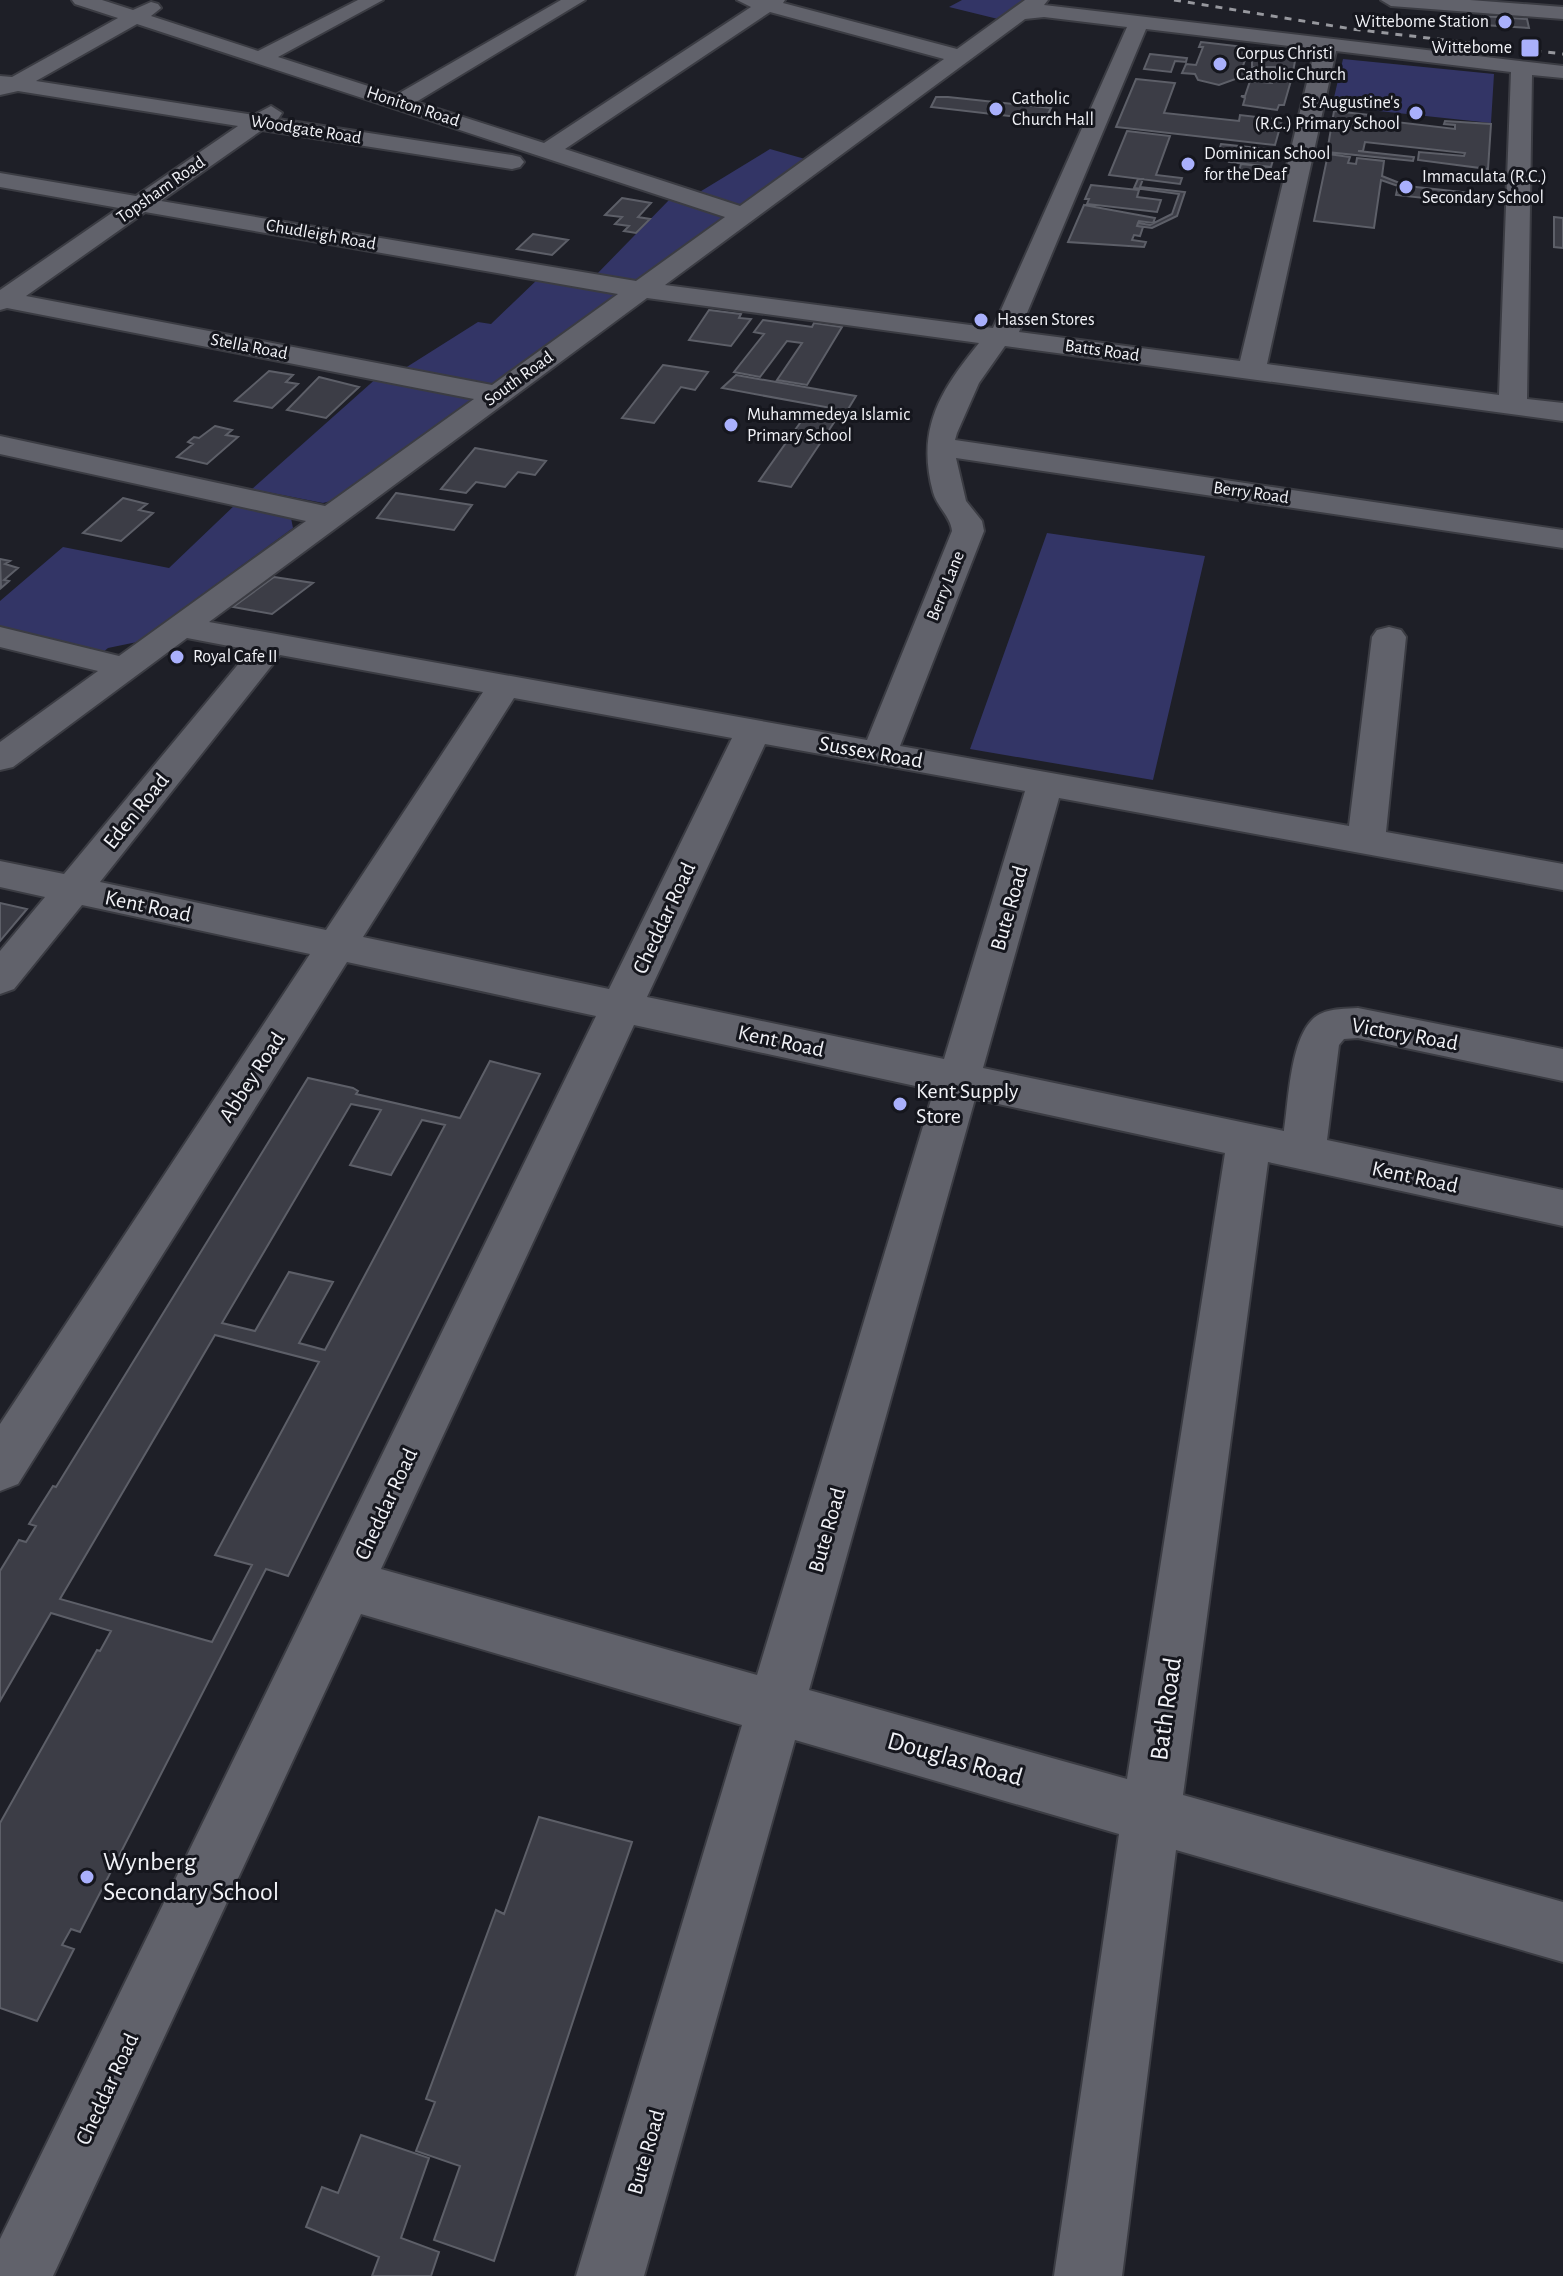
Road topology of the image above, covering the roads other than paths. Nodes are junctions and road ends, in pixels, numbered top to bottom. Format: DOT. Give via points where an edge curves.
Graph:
graph roads {
  1 [pos="82,0"];
  2 [pos="168,0"];
  3 [pos="373,0"];
  4 [pos="575,0"];
  5 [pos="1060,0"];
  6 [pos="1391,0"];
  7 [pos="763,2"];
  8 [pos="1030,7"];
  9 [pos="1563,13"];
  10 [pos="133,16"];
  11 [pos="1094,17"];
  12 [pos="1139,22"];
  13 [pos="1327,44"];
  14 [pos="961,57"];
  15 [pos="260,58"];
  16 [pos="1522,67"];
  17 [pos="1563,72"];
  18 [pos="323,78"];
  19 [pos="5,86"];
  20 [pos="398,103"];
  21 [pos="259,122"];
  22 [pos="547,151"];
  23 [pos="613,173"];
  24 [pos="0,180"];
  25 [pos="141,204"];
  26 [pos="743,215"];
  27 [pos="642,290"];
  28 [pos="1,300"];
  29 [pos="998,337"];
  30 [pos="1252,370"];
  31 [pos="498,395"];
  32 [pos="1513,405"];
  33 [pos="1563,412"];
  34 [pos="0,445"];
  35 [pos="940,447"];
  36 [pos="332,517"];
  37 [pos="1563,539"];
  38 [pos="180,627"];
  39 [pos="0,637"];
  40 [pos="1389,637"];
  41 [pos="272,644"];
  42 [pos="124,667"];
  43 [pos="504,686"];
  44 [pos="753,731"];
  45 [pos="879,754"];
  46 [pos="0,759"];
  47 [pos="1045,784"];
  48 [pos="1366,842"];
  49 [pos="0,874"];
  50 [pos="1563,877"];
  51 [pos="72,890"];
  52 [pos="337,946"];
  53 [pos="0,979"];
  54 [pos="622,1006"];
  55 [pos="1563,1065"];
  56 [pos="958,1080"];
  57 [pos="1249,1142"];
  58 [pos="1303,1153"];
  59 [pos="1563,1208"];
  60 [pos="0,1468"];
  61 [pos="347,1585"];
  62 [pos="776,1708"];
  63 [pos="1151,1815"];
  64 [pos="1563,1932"];
  65 [pos="18,2276"];
  66 [pos="610,2276"];
  67 [pos="1088,2276"];
  1 -- 10 [label="street, Honiton Road"];
  2 -- 10 [label="street"];
  3 -- 15 [label="street"];
  4 -- 20 [label="street"];
  5 -- 11 [label="street"];
  6 -- 9 [label="street"];
  7 -- 14 [label="street"];
  7 -- 22 [label="street"];
  8 -- 11 [label="street"];
  8 -- 14 [label="street, South Road"];
  10 -- 15 [label="street, Honiton Road"];
  10 -- 19 [label="street"];
  11 -- 12 [label="street"];
  12 -- 13 [label="street"];
  12 -- 29 [label="street, Berry Lane" via="1007,330"];
  13 -- 16 [label="street"];
  13 -- 30 [label="street"];
  14 -- 26 [label="street, South Road"];
  15 -- 18 [label="street, Honiton Road"];
  16 -- 17 [label="street"];
  16 -- 32 [label="street"];
  18 -- 20 [label="street, Honiton Road"];
  18 -- 21 [label="street, Topsham Road"];
  19 -- 21 [label="street, Woodgate Road"];
  20 -- 22 [label="street, Honiton Road"];
  21 -- 23 [label="street, Woodgate Road" via="592,175"];
  21 -- 25 [label="street, Topsham Road"];
  22 -- 23 [label="street, Honiton Road"];
  23 -- 26 [label="street, Honiton Road"];
  24 -- 25 [label="street, Chudleigh Road"];
  25 -- 27 [label="street, Chudleigh Road"];
  25 -- 28 [label="street, Topsham Road"];
  26 -- 27 [label="street, South Road"];
  27 -- 29 [label="street, Batts Road"];
  27 -- 31 [label="street, South Road"];
  28 -- 31 [label="street, Stella Road"];
  29 -- 30 [label="street, Batts Road"];
  29 -- 35 [label="street, Berry Lane" via="950,413"];
  30 -- 32 [label="street, Batts Road"];
  31 -- 36 [label="street, South Road"];
  32 -- 33 [label="street, Batts Road"];
  34 -- 36 [label="street"];
  35 -- 37 [label="street, Berry Road"];
  35 -- 45 [label="street, Berry Lane" via="952,505 966,520 968,531"];
  36 -- 38 [label="street, South Road"];
  38 -- 41 [label="street, Sussex Road"];
  38 -- 42 [label="street, South Road"];
  39 -- 42 [label="street"];
  40 -- 48 [label="street"];
  41 -- 43 [label="street, Sussex Road"];
  41 -- 51 [label="street, Eden Road"];
  42 -- 46 [label="street, South Road"];
  43 -- 44 [label="street, Sussex Road"];
  43 -- 52 [label="street, Abbey Road"];
  44 -- 45 [label="street, Sussex Road"];
  44 -- 54 [label="street, Cheddar Road"];
  45 -- 47 [label="street, Sussex Road"];
  47 -- 48 [label="street, Sussex Road"];
  47 -- 56 [label="street, Bute Road"];
  48 -- 50 [label="street, Sussex Road"];
  49 -- 51 [label="street, Kent Road"];
  51 -- 52 [label="street, Kent Road"];
  51 -- 53 [label="street, Eden Road"];
  52 -- 54 [label="street, Kent Road"];
  52 -- 60 [label="street, Abbey Road"];
  54 -- 56 [label="street, Kent Road"];
  54 -- 61 [label="street, Cheddar Road"];
  55 -- 58 [label="street, Victory Road" via="1358,1023 1333,1025 1319,1040"];
  56 -- 57 [label="street, Kent Road"];
  56 -- 62 [label="street, Bute Road"];
  57 -- 58 [label="street, Kent Road"];
  57 -- 63 [label="street, Bath Road"];
  58 -- 59 [label="street, Kent Road"];
  61 -- 62 [label="street, Douglas Road"];
  61 -- 65 [label="street, Cheddar Road"];
  62 -- 63 [label="street, Douglas Road"];
  62 -- 66 [label="street, Bute Road"];
  63 -- 64 [label="street, Douglas Road"];
  63 -- 67 [label="street, Bath Road"];
}
